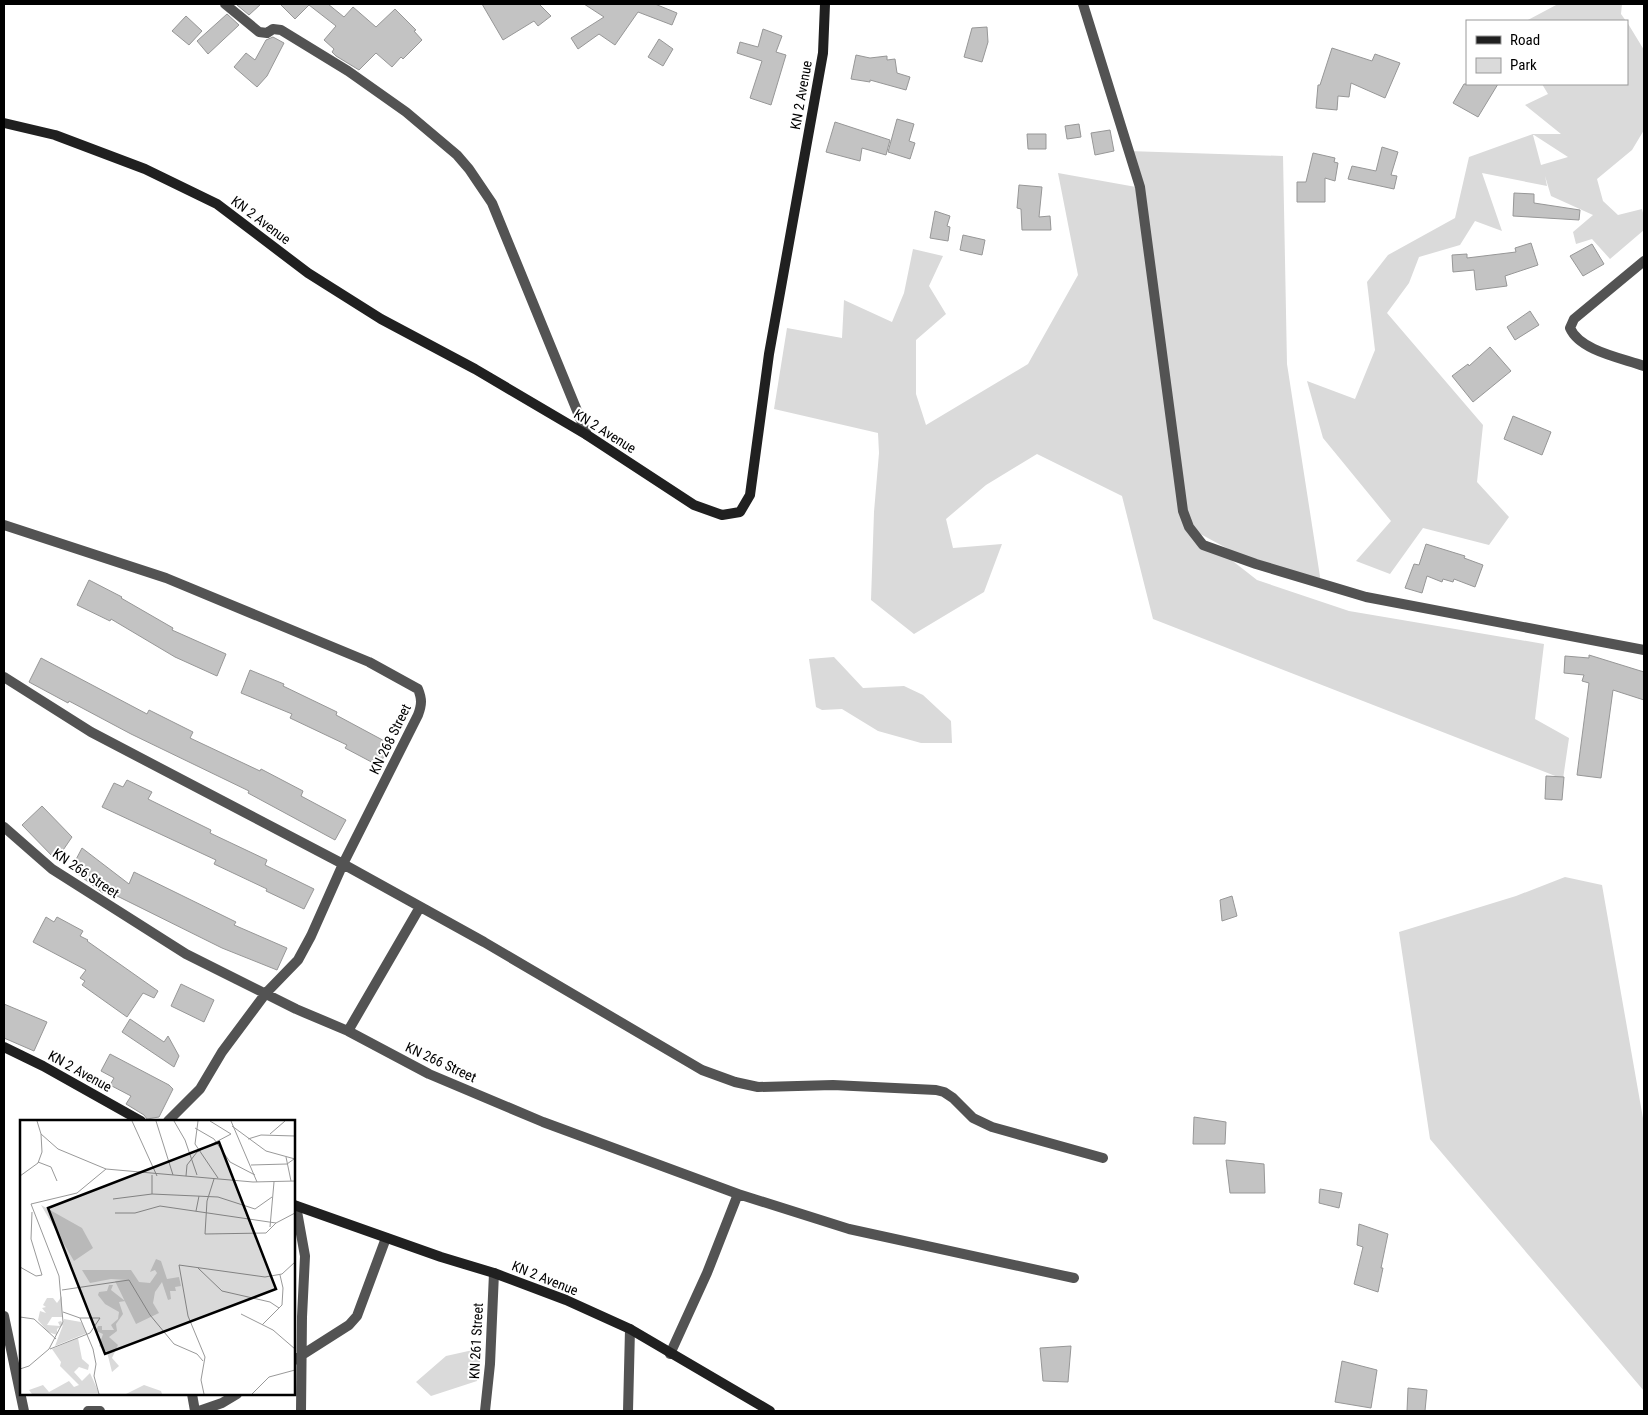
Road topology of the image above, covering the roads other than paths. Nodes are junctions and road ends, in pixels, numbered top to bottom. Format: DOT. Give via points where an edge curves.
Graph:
graph roads {
  1 [pos="225,4"];
  2 [pos="825,4"];
  3 [pos="1083,4"];
  4 [pos="4,123"];
  5 [pos="1644,261"];
  6 [pos="1644,366"];
  7 [pos="587,436"];
  8 [pos="4,525"];
  9 [pos="1644,650"];
  10 [pos="4,677"];
  11 [pos="4,827"];
  12 [pos="342,864"];
  13 [pos="420,907"];
  14 [pos="266,993"];
  15 [pos="348,1031"];
  16 [pos="4,1047"];
  17 [pos="128,1117"];
  18 [pos="169,1120"];
  19 [pos="1104,1158"];
  20 [pos="738,1194"];
  21 [pos="295,1205"];
  22 [pos="386,1238"];
  23 [pos="494,1273"];
  24 [pos="1074,1278"];
  25 [pos="4,1316"];
  26 [pos="630,1329"];
  27 [pos="670,1354"];
  28 [pos="298,1357"];
  29 [pos="20,1392"];
  30 [pos="21,1395"];
  31 [pos="192,1395"];
  32 [pos="235,1395"];
  33 [pos="24,1411"];
  34 [pos="88,1411"];
  35 [pos="100,1411"];
  36 [pos="197,1411"];
  37 [pos="301,1411"];
  38 [pos="485,1411"];
  39 [pos="628,1411"];
  40 [pos="770,1411"];
  1 -- 7 [label="street" via="260,32 281,30 348,71 406,112 457,155 492,203"];
  2 -- 7 [label="main road, KN 2 Avenue" via="823,53 769,354 750,496 740,512 722,515 713,512 694,505"];
  3 -- 9 [label="street" via="1140,187 1183,511 1189,527 1203,545 1366,597"];
  4 -- 7 [label="main road, KN 2 Avenue" via="54,136 145,169 217,204 308,273 381,319 476,369"];
  5 -- 6 [label="street" via="1574,319 1570,328 1584,345"];
  8 -- 12 [label="street, KN 268 Street" via="166,578 369,662 418,689 422,704 418,714"];
  10 -- 12 [label="street" via="91,732"];
  11 -- 14 [label="street, KN 266 Street" via="52,869 186,954"];
  12 -- 13 [label="street"];
  12 -- 14 [label="street, KN 268 Street" via="312,936 298,960"];
  13 -- 15 [label="street"];
  13 -- 19 [label="street" via="702,1070 758,1087 833,1085 936,1090 953,1098 973,1118 992,1127"];
  14 -- 15 [label="street, KN 266 Street"];
  14 -- 18 [label="street, KN 268 Street" via="222,1052 200,1089"];
  15 -- 20 [label="street, KN 266 Street" via="429,1074 543,1122"];
  16 -- 17 [label="main road, KN 2 Avenue" via="43,1066"];
  20 -- 24 [label="street, KN 266 Street" via="849,1229"];
  20 -- 27 [label="street"];
  21 -- 22 [label="main road, KN 2 Avenue"];
  21 -- 28 [label="street" via="305,1256"];
  22 -- 23 [label="main road, KN 2 Avenue"];
  22 -- 28 [label="street" via="357,1316 349,1325"];
  23 -- 26 [label="main road, KN 2 Avenue"];
  23 -- 38 [label="street, KN 261 Street"];
  25 -- 29 [label="street"];
  26 -- 27 [label="main road, KN 2 Avenue"];
  26 -- 39 [label="street"];
  27 -- 40 [label="main road, KN 2 Avenue"];
  28 -- 37 [label="street"];
  30 -- 33 [label="street"];
  31 -- 36 [label="street"];
  32 -- 36 [label="street"];
  34 -- 35 [label="street"];
}
